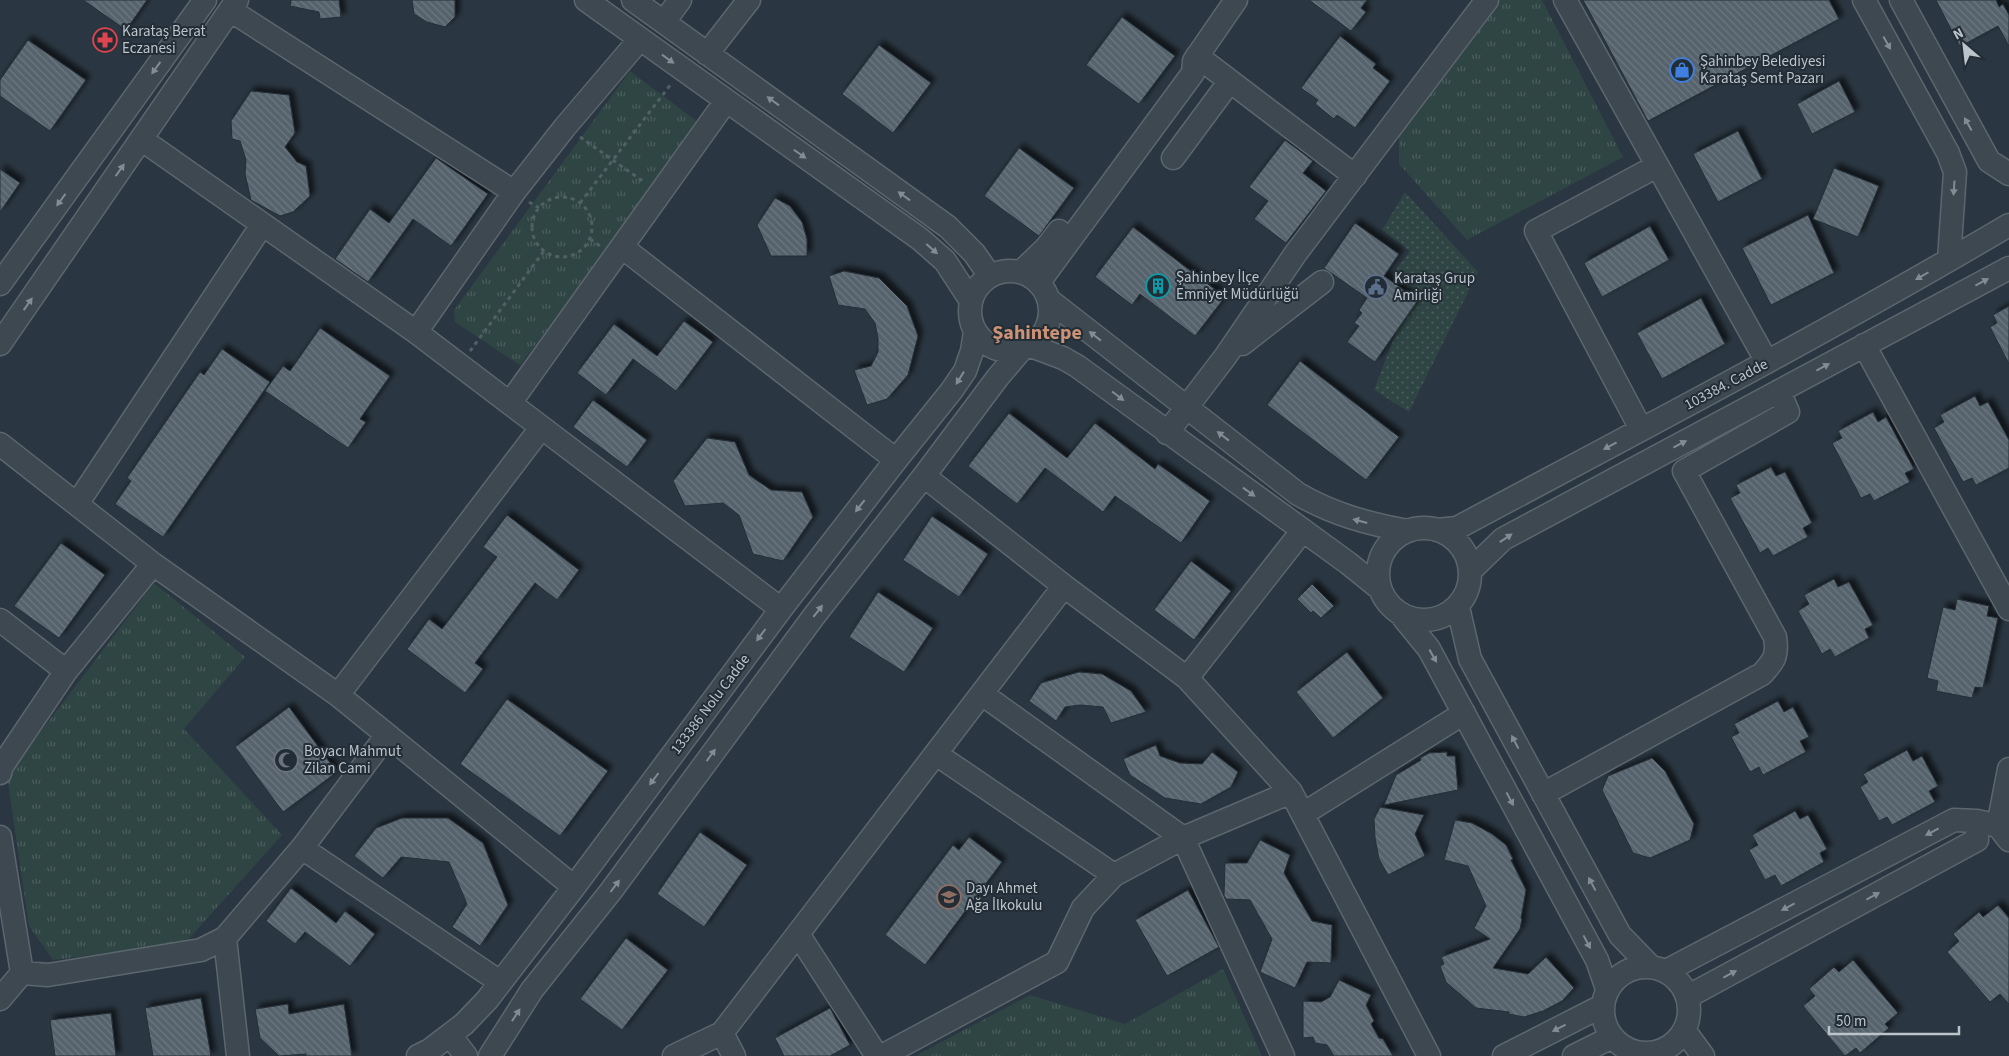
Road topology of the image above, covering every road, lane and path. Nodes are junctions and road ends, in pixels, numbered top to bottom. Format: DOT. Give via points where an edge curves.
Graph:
graph roads {
  1 [pos="205,0"];
  2 [pos="586,0"];
  3 [pos="633,0"];
  4 [pos="680,0"];
  5 [pos="749,0"];
  6 [pos="1236,0"];
  7 [pos="1486,0"];
  8 [pos="1565,0"];
  9 [pos="1864,0"];
  10 [pos="1901,0"];
  11 [pos="234,5"];
  12 [pos="664,22"];
  13 [pos="640,39"];
  14 [pos="708,54"];
  15 [pos="1195,58"];
  16 [pos="682,69"];
  17 [pos="1230,81"];
  18 [pos="726,101"];
  19 [pos="565,127"];
  20 [pos="141,140"];
  21 [pos="1173,158"];
  22 [pos="613,159"];
  23 [pos="1658,166"];
  24 [pos="2009,174"];
  25 [pos="1354,176"];
  26 [pos="514,192"];
  27 [pos="660,194"];
  28 [pos="580,203"];
  29 [pos="262,225"];
  30 [pos="2009,225"];
  31 [pos="622,247"];
  32 [pos="544,251"];
  33 [pos="1949,260"];
  34 [pos="2009,268"];
  35 [pos="990,276"];
  36 [pos="1322,282"];
  37 [pos="0,284"];
  38 [pos="1036,285"];
  39 [pos="971,301"];
  40 [pos="416,332"];
  41 [pos="975,332"];
  42 [pos="0,344"];
  43 [pos="1864,345"];
  44 [pos="1026,348"];
  45 [pos="1225,357"];
  46 [pos="1767,362"];
  47 [pos="460,365"];
  48 [pos="1779,391"];
  49 [pos="510,404"];
  50 [pos="1187,407"];
  51 [pos="541,428"];
  52 [pos="1641,430"];
  53 [pos="1167,433"];
  54 [pos="0,444"];
  55 [pos="896,460"];
  56 [pos="924,476"];
  57 [pos="77,504"];
  58 [pos="1303,530"];
  59 [pos="1438,530"];
  60 [pos="1408,531"];
  61 [pos="153,564"];
  62 [pos="1470,571"];
  63 [pos="1064,586"];
  64 [pos="1378,588"];
  65 [pos="1458,607"];
  66 [pos="780,609"];
  67 [pos="2009,609"];
  68 [pos="1403,617"];
  69 [pos="0,620"];
  70 [pos="66,670"];
  71 [pos="1186,678"];
  72 [pos="982,694"];
  73 [pos="338,695"];
  74 [pos="1464,713"];
  75 [pos="387,735"];
  76 [pos="936,754"];
  77 [pos="2009,769"];
  78 [pos="0,773"];
  79 [pos="1291,792"];
  80 [pos="1543,794"];
  81 [pos="1303,814"];
  82 [pos="1995,829"];
  83 [pos="0,836"];
  84 [pos="1183,838"];
  85 [pos="302,848"];
  86 [pos="1114,875"];
  87 [pos="574,887"];
  88 [pos="798,934"];
  89 [pos="225,938"];
  90 [pos="1658,969"];
  91 [pos="22,972"];
  92 [pos="500,982"];
  93 [pos="1605,997"];
  94 [pos="1687,997"];
  95 [pos="0,999"];
  96 [pos="1684,1030"];
  97 [pos="722,1033"];
  98 [pos="450,1035"];
  99 [pos="1622,1047"];
  100 [pos="1660,1054"];
  101 [pos="238,1056"];
  102 [pos="418,1056"];
  103 [pos="466,1056"];
  104 [pos="490,1056"];
  105 [pos="674,1056"];
  106 [pos="734,1056"];
  107 [pos="876,1056"];
  108 [pos="882,1056"];
  109 [pos="1282,1056"];
  110 [pos="1429,1056"];
  111 [pos="1504,1056"];
  112 [pos="1574,1056"];
  113 [pos="1703,1056"];
  1 -- 37 [label="street, one-way"];
  2 -- 13 [label="street"];
  3 -- 12 [label="street"];
  4 -- 12 [label="street"];
  5 -- 14 [label="street"];
  6 -- 15 [label="street"];
  7 -- 25 [label="street"];
  8 -- 23 [label="street"];
  9 -- 33 [label="street, one-way" via="1948,153 1955,172"];
  24 -- 10 [label="street, one-way" via="1989,161"];
  11 -- 20 [label="street"];
  11 -- 26 [label="street"];
  12 -- 14 [label="street"];
  13 -- 16 [label="street, one-way"];
  13 -- 19 [label="street"];
  35 -- 14 [label="street, one-way" via="974,253 948,227"];
  15 -- 17 [label="street"];
  15 -- 38 [label="street" via="1182,66 1046,248"];
  16 -- 18 [label="street"];
  16 -- 22 [label="path"];
  17 -- 21 [label="street"];
  17 -- 25 [label="street"];
  18 -- 27 [label="street"];
  18 -- 39 [label="street, one-way" via="934,250"];
  19 -- 22 [label="path"];
  19 -- 26 [label="street"];
  20 -- 29 [label="street"];
  42 -- 20 [label="street, one-way"];
  22 -- 27 [label="path"];
  22 -- 28 [label="path"];
  23 -- 46 [label="street"];
  23 -- 52 [label="street" via="1536,231"];
  25 -- 45 [label="street" via="1296,253"];
  26 -- 40 [label="street"];
  27 -- 31 [label="street"];
  28 -- 32 [label="path" via="587,208 593,223 590,239 580,252 566,257"];
  28 -- 32 [label="path" via="574,198 558,196 543,202 533,215 531,231 537,246"];
  29 -- 40 [label="street"];
  29 -- 57 [label="street"];
  30 -- 33 [label="street, 103384. Cadde"];
  31 -- 49 [label="street"];
  31 -- 55 [label="street"];
  32 -- 47 [label="path"];
  33 -- 46 [label="street, 103384. Cadde, one-way"];
  43 -- 34 [label="street, one-way"];
  35 -- 38 [label="street" via="1000,272"];
  35 -- 39 [label="street" via="975,291"];
  36 -- 45 [label="street"];
  38 -- 44 [label="street" via="1050,316 1046,331"];
  50 -- 38 [label="street, one-way"];
  39 -- 41 [label="street" via="971,322"];
  40 -- 47 [label="street"];
  41 -- 44 [label="street" via="990,346 1011,352"];
  41 -- 55 [label="street, 133386 Nolu Cadde, one-way" via="965,371"];
  48 -- 43 [label="street, one-way"];
  43 -- 67 [label="street"];
  44 -- 53 [label="street, one-way" via="1063,358 1077,366"];
  44 -- 56 [label="street, 133386 Nolu Cadde" via="998,376"];
  45 -- 50 [label="street"];
  46 -- 52 [label="street, 103384. Cadde"];
  47 -- 49 [label="street"];
  62 -- 48 [label="street, one-way" via="1503,539"];
  48 -- 80 [label="street" via="1788,412 1684,471 1775,637 1774,661 1762,674"];
  49 -- 51 [label="street"];
  50 -- 53 [label="street"];
  60 -- 50 [label="street, one-way" via="1358,521 1316,505"];
  51 -- 66 [label="street"];
  51 -- 73 [label="street"];
  52 -- 59 [label="street, 103384. Cadde, one-way" via="1457,528"];
  53 -- 58 [label="street, one-way"];
  54 -- 57 [label="street"];
  55 -- 66 [label="street, 133386 Nolu Cadde, one-way"];
  56 -- 63 [label="street"];
  104 -- 56 [label="street, 133386 Nolu Cadde, one-way" via="532,990 611,891 808,624"];
  57 -- 61 [label="street"];
  58 -- 64 [label="street"];
  58 -- 71 [label="street"];
  59 -- 60 [label="street" via="1422,528"];
  59 -- 62 [label="street" via="1454,538 1465,553"];
  60 -- 64 [label="street" via="1392,540 1382,554 1377,571"];
  61 -- 70 [label="street"];
  61 -- 73 [label="street"];
  62 -- 65 [label="street" via="1468,590"];
  63 -- 71 [label="street"];
  63 -- 72 [label="street"];
  64 -- 68 [label="street" via="1388,605"];
  65 -- 68 [label="street" via="1441,618 1422,622"];
  80 -- 65 [label="street, one-way" via="1470,659"];
  66 -- 87 [label="street, 133386 Nolu Cadde, one-way"];
  68 -- 74 [label="street, one-way" via="1429,649"];
  69 -- 70 [label="street"];
  70 -- 78 [label="street"];
  71 -- 79 [label="street"];
  72 -- 76 [label="street"];
  72 -- 84 [label="street"];
  73 -- 75 [label="street"];
  74 -- 81 [label="street"];
  74 -- 93 [label="street, one-way" via="1597,960"];
  75 -- 85 [label="street"];
  75 -- 87 [label="street"];
  76 -- 86 [label="street"];
  76 -- 88 [label="street"];
  77 -- 82 [label="street"];
  79 -- 81 [label="street"];
  79 -- 84 [label="street"];
  90 -- 80 [label="street, one-way" via="1620,936"];
  81 -- 110 [label="street"];
  82 -- 90 [label="street, one-way" via="1954,820"];
  94 -- 82 [label="street, one-way"];
  83 -- 91 [label="street"];
  84 -- 86 [label="street"];
  84 -- 109 [label="street"];
  85 -- 89 [label="street"];
  85 -- 92 [label="street"];
  86 -- 108 [label="street" via="1083,908 1057,962"];
  87 -- 92 [label="street, 133386 Nolu Cadde"];
  88 -- 97 [label="street"];
  88 -- 107 [label="street"];
  89 -- 91 [label="street" via="200,950 48,975"];
  89 -- 101 [label="street"];
  90 -- 93 [label="street" via="1633,968 1625,972 1618,976"];
  90 -- 94 [label="street" via="1680,982"];
  91 -- 95 [label="street"];
  92 -- 98 [label="street, 133386 Nolu Cadde" via="464,1024"];
  93 -- 99 [label="street" via="1604,1022"];
  93 -- 111 [label="street, one-way"];
  94 -- 96 [label="street" via="1689,1014"];
  96 -- 100 [label="street"];
  96 -- 113 [label="street"];
  97 -- 105 [label="street"];
  97 -- 106 [label="street"];
  98 -- 102 [label="street, 133386 Nolu Cadde"];
  98 -- 103 [label="street"];
  99 -- 100 [label="street"];
  99 -- 112 [label="street"];
}
